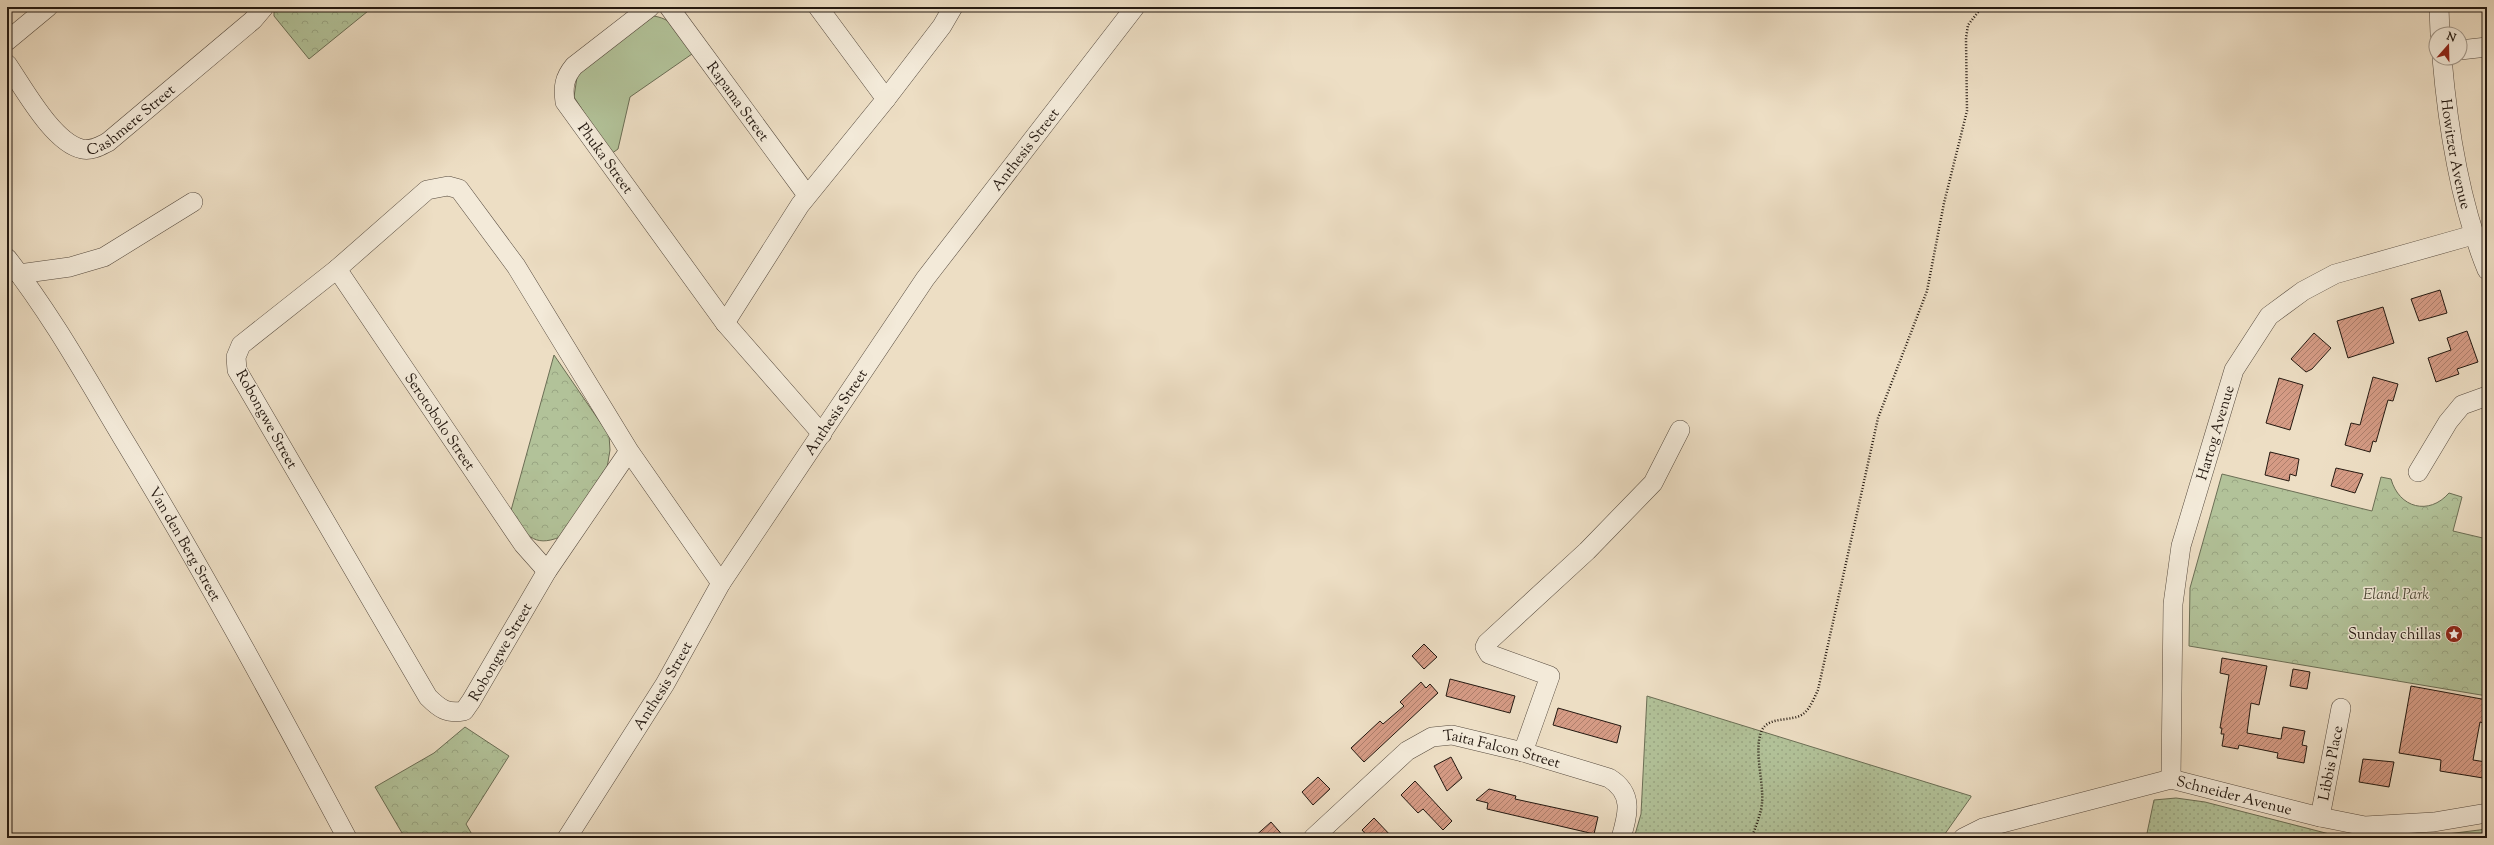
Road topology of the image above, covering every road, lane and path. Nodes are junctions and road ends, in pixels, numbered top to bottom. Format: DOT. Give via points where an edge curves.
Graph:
graph roads {
  1 [pos="48,7"];
  2 [pos="264,7"];
  3 [pos="650,7"];
  4 [pos="669,7"];
  5 [pos="818,7"];
  6 [pos="953,7"];
  7 [pos="1135,7"];
  8 [pos="1982,7"];
  9 [pos="2439,7"];
  10 [pos="2440,26"];
  11 [pos="7,41"];
  12 [pos="2487,47"];
  13 [pos="2468,49"];
  14 [pos="7,64"];
  15 [pos="2443,66"];
  16 [pos="886,99"];
  17 [pos="807,196"];
  18 [pos="193,202"];
  19 [pos="2473,235"];
  20 [pos="7,258"];
  21 [pos="337,269"];
  22 [pos="2487,270"];
  23 [pos="19,274"];
  24 [pos="725,324"];
  25 [pos="2487,396"];
  26 [pos="1680,430"];
  27 [pos="822,434"];
  28 [pos="628,451"];
  29 [pos="2418,472"];
  30 [pos="547,571"];
  31 [pos="721,583"];
  32 [pos="2341,708"];
  33 [pos="1523,752"];
  34 [pos="2171,779"];
  35 [pos="2487,813"];
  36 [pos="2320,817"];
  37 [pos="347,838"];
  38 [pos="567,838"];
  39 [pos="1313,838"];
  40 [pos="1621,838"];
  41 [pos="1752,838"];
  42 [pos="1963,838"];
  1 -- 11 [label="street"];
  2 -- 14 [label="street, Cashmere Street" via="253,20 108,142 95,149 82,149 62,138"];
  3 -- 24 [label="street, Phuka Street" via="574,66 566,75 563,89 565,102"];
  4 -- 17 [label="street, Rapama Street"];
  5 -- 16 [label="street"];
  6 -- 16 [label="street" via="942,26"];
  7 -- 27 [label="street, Anthesis Street" via="946,249"];
  8 -- 41 [label="path" via="1968,25 1967,111 1944,203 1927,291 1878,418 1818,690 1804,713 1771,722 1762,729 1759,757 1762,803"];
  9 -- 10 [label="street"];
  12 -- 13 [label="street"];
  15 -- 19 [label="street, Howitzer Avenue" via="2446,107"];
  16 -- 17 [label="street"];
  17 -- 24 [label="street"];
  18 -- 23 [label="street" via="104,257 70,267"];
  19 -- 22 [label="street, Howitzer Avenue"];
  19 -- 34 [label="street, Hartog Avenue" via="2335,274 2303,291 2268,316 2234,370 2181,546 2175,577 2172,604"];
  20 -- 23 [label="street, Van den Berg Street"];
  21 -- 28 [label="street, Robongwe Street" via="427,190 448,186 459,190 516,266"];
  21 -- 30 [label="street, Serotobolo Street" via="522,544"];
  21 -- 30 [label="street, Robongwe Street" via="241,345 236,357 237,370 428,697 441,710 453,713 464,711"];
  23 -- 37 [label="street, Van den Berg Street" via="71,352 154,489"];
  24 -- 27 [label="street, Phuka Street"];
  25 -- 29 [label="street" via="2462,405 2448,422"];
  26 -- 33 [label="street" via="1653,483 1587,551 1487,643 1485,648 1489,654 1550,676"];
  27 -- 31 [label="street, Anthesis Street"];
  28 -- 30 [label="street, Robongwe Street"];
  28 -- 31 [label="street, Robongwe Street"];
  31 -- 38 [label="street, Anthesis Street" via="665,684"];
  32 -- 36 [label="street, Libbis Place"];
  33 -- 39 [label="street, Taita Falcon Street" via="1460,736 1445,735 1424,740 1407,751"];
  33 -- 40 [label="street, Taita Falcon Street" via="1600,775 1615,782 1628,801 1628,813"];
  34 -- 36 [label="street, Schneider Avenue"];
  34 -- 42 [label="street, Schneider Avenue" via="1983,828"];
  35 -- 36 [label="street, Schneider Avenue" via="2434,822 2386,826 2364,826"];
}
